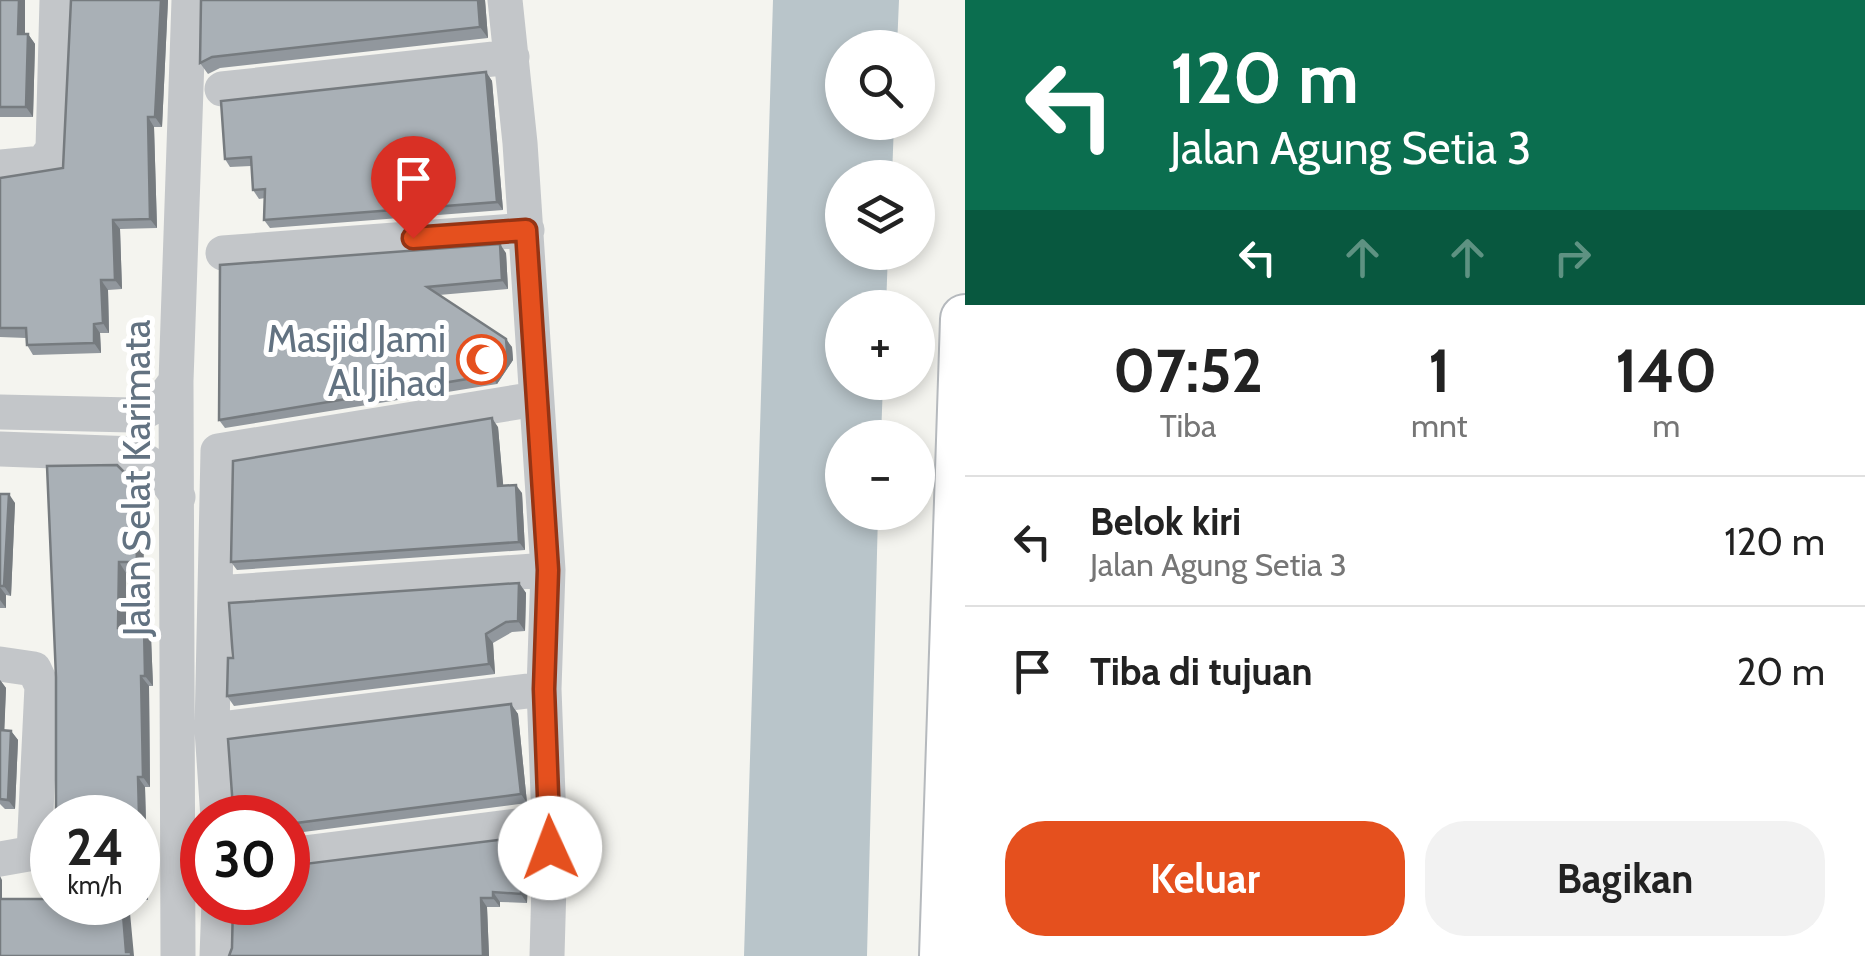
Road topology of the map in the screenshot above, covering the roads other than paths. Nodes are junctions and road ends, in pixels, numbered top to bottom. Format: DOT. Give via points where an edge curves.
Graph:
graph roads {
  1 [pos="57,0"];
  2 [pos="189,0"];
  3 [pos="505,0"];
  4 [pos="512,57"];
  5 [pos="222,89"];
  6 [pos="0,168"];
  7 [pos="526,230"];
  8 [pos="223,253"];
  9 [pos="965,318"];
  10 [pos="176,381"];
  11 [pos="536,399"];
  12 [pos="0,412"];
  13 [pos="0,448"];
  14 [pos="178,498"];
  15 [pos="548,570"];
  16 [pos="216,593"];
  17 [pos="0,664"];
  18 [pos="960,675"];
  19 [pos="544,689"];
  20 [pos="212,730"];
  21 [pos="216,795"];
  22 [pos="549,822"];
  23 [pos="310,852"];
  24 [pos="0,859"];
  25 [pos="218,925"];
  26 [pos="178,956"];
  27 [pos="217,956"];
  28 [pos="547,956"];
  29 [pos="944,956"];
  1 -- 6 [label="street" via="54,149 43,163"];
  2 -- 10 [label="street, Jalan Selat Karimata"];
  3 -- 4 [label="street"];
  4 -- 5 [label="street"];
  4 -- 7 [label="street"];
  7 -- 8 [label="street"];
  7 -- 11 [label="street"];
  9 -- 18 [label="main road"];
  10 -- 12 [label="street" via="161,403 132,415"];
  10 -- 14 [label="street, Jalan Selat Karimata"];
  11 -- 15 [label="street"];
  11 -- 16 [label="street" via="218,451"];
  13 -- 14 [label="street" via="135,454 160,471"];
  14 -- 26 [label="street, Jalan Selat Karimata"];
  15 -- 16 [label="street"];
  15 -- 19 [label="street"];
  16 -- 20 [label="street"];
  17 -- 24 [label="street" via="34,669 42,686 34,854"];
  18 -- 29 [label="main road"];
  19 -- 20 [label="street"];
  19 -- 22 [label="street"];
  20 -- 21 [label="street"];
  22 -- 23 [label="street"];
  22 -- 28 [label="street"];
  25 -- 27 [label="street"];
}
